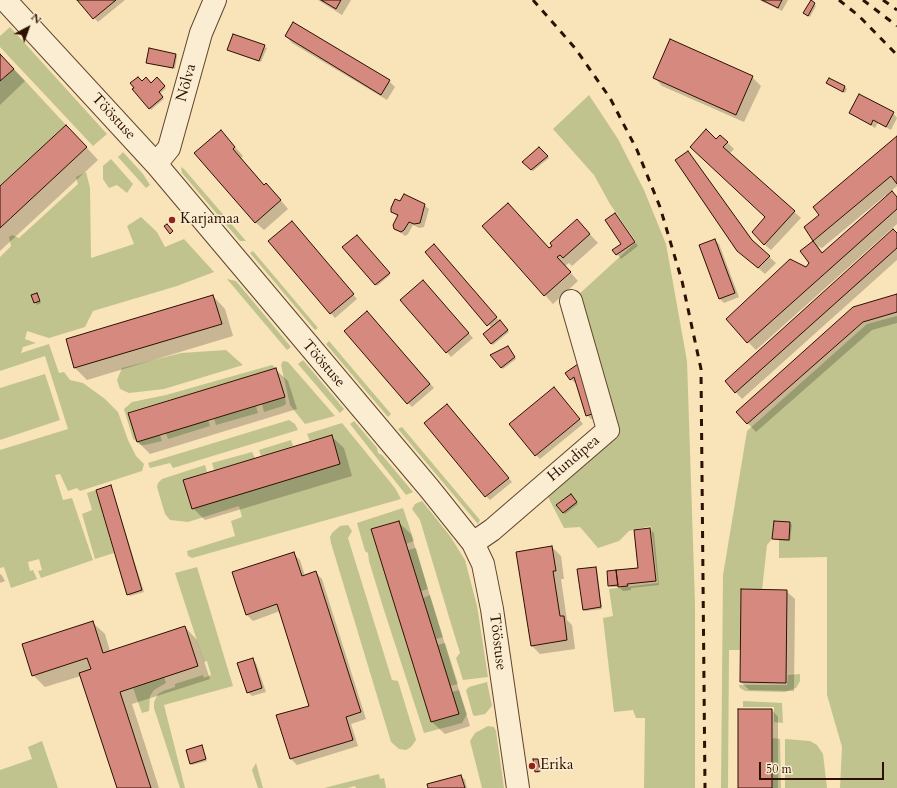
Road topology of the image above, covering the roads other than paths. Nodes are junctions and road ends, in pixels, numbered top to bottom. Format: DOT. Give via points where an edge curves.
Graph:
graph roads {
  1 [pos="5,0"];
  2 [pos="215,0"];
  3 [pos="156,164"];
  4 [pos="571,301"];
  5 [pos="473,543"];
  6 [pos="518,788"];
  1 -- 3 [label="street, Tööstuse"];
  2 -- 3 [label="street, Nõlva" via="201,33 169,148"];
  3 -- 5 [label="street, Tööstuse"];
  4 -- 5 [label="street, Hundipea" via="608,430 492,530"];
  5 -- 6 [label="street, Tööstuse" via="483,564 492,609"];
}
